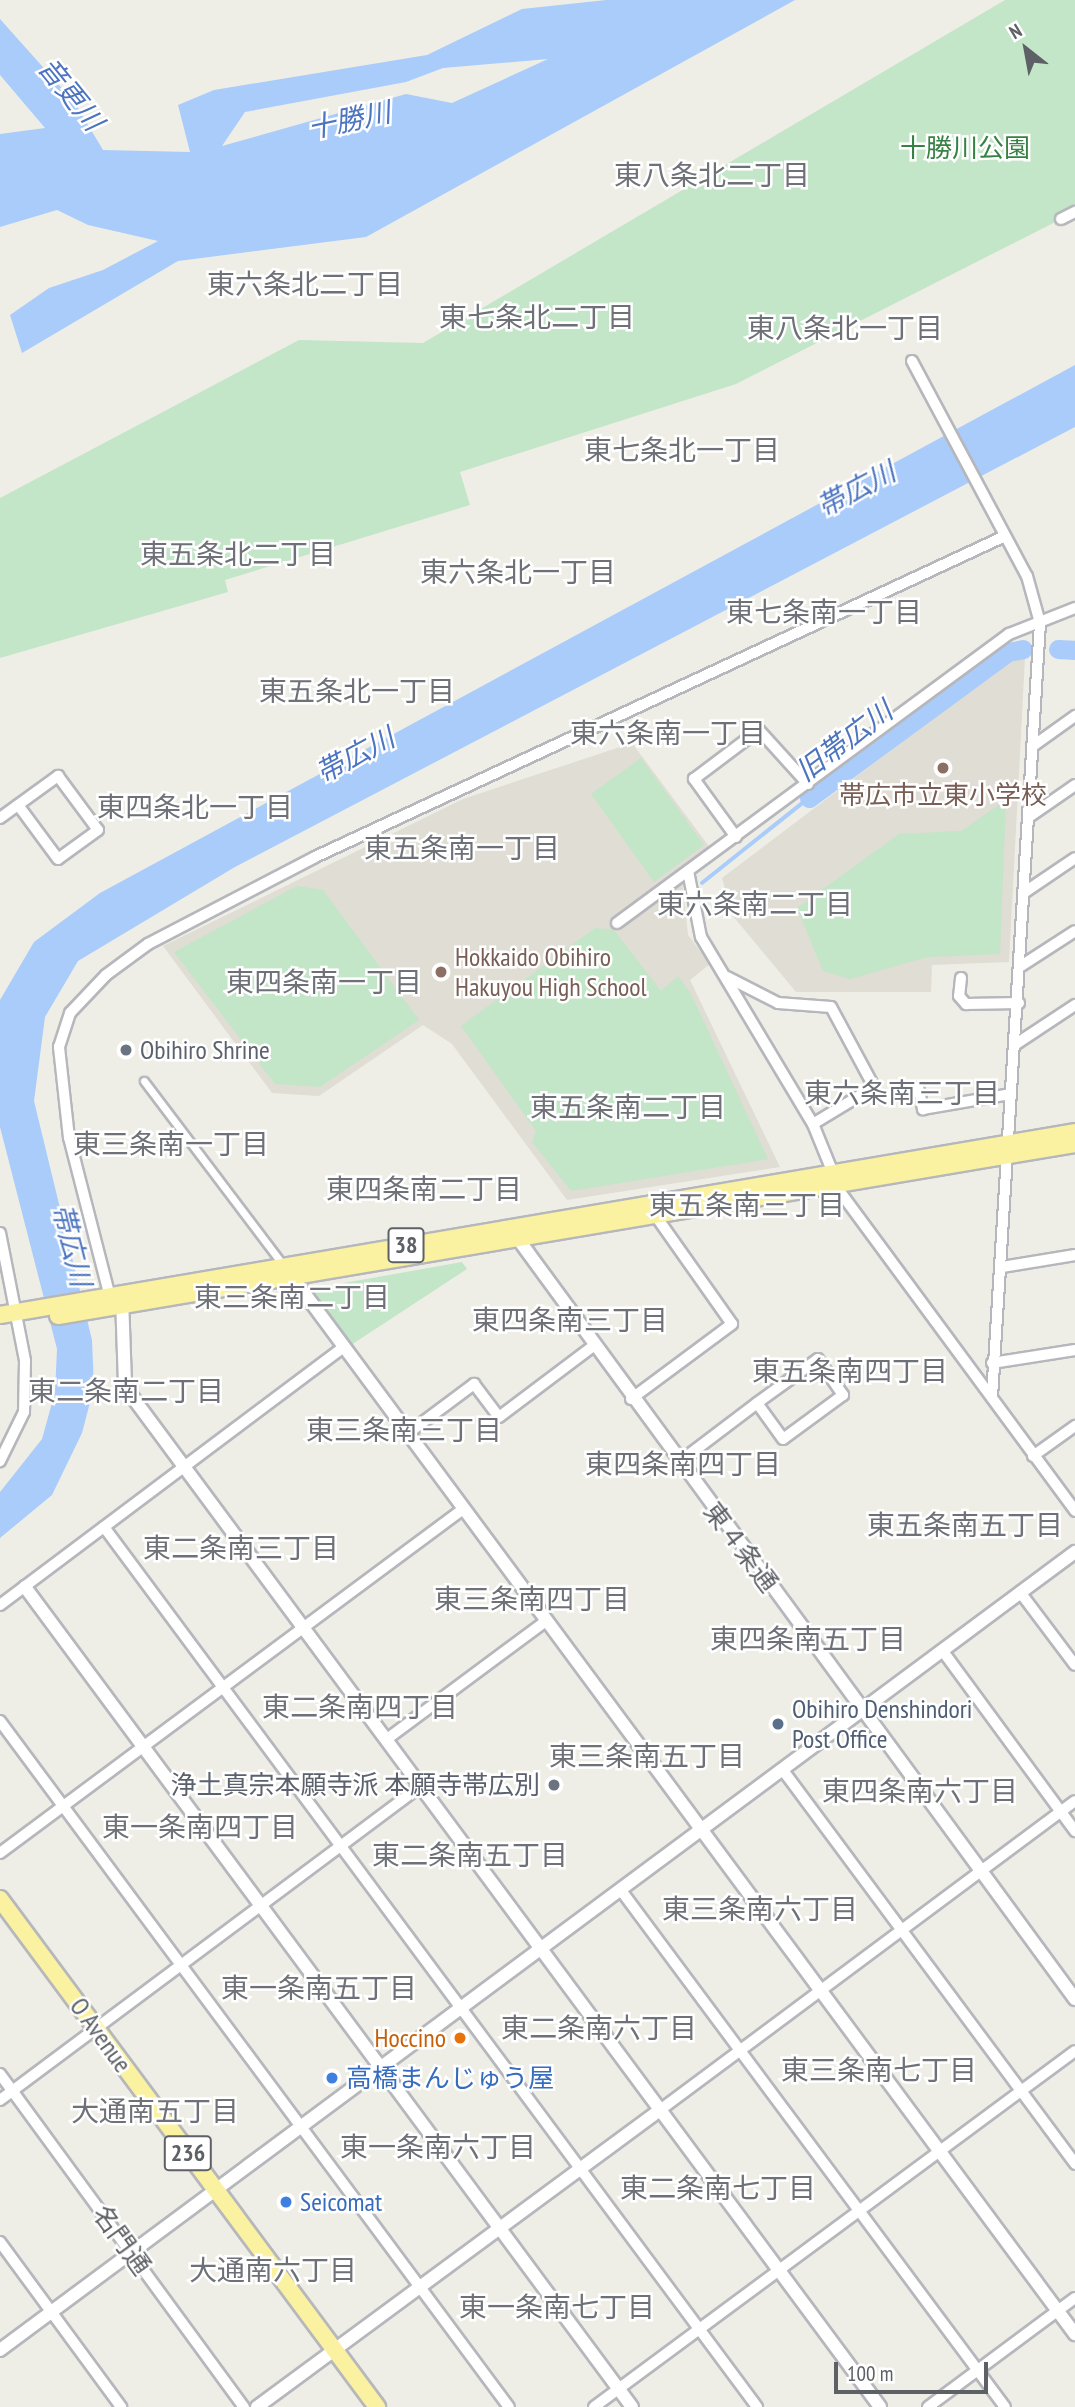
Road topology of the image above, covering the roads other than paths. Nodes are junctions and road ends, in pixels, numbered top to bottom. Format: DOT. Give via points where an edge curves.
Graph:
graph roads {
  1 [pos="1075,212"];
  2 [pos="1061,219"];
  3 [pos="912,360"];
  4 [pos="1004,534"];
  5 [pos="1075,608"];
  6 [pos="1040,623"];
  7 [pos="1075,716"];
  8 [pos="1033,746"];
  9 [pos="808,784"];
  10 [pos="1075,785"];
  11 [pos="18,806"];
  12 [pos="1029,817"];
  13 [pos="0,818"];
  14 [pos="736,837"];
  15 [pos="1075,858"];
  16 [pos="688,871"];
  17 [pos="1024,892"];
  18 [pos="617,923"];
  19 [pos="1075,931"];
  20 [pos="1021,967"];
  21 [pos="727,977"];
  22 [pos="961,978"];
  23 [pos="1019,1003"];
  24 [pos="1075,1005"];
  25 [pos="1016,1044"];
  26 [pos="144,1081"];
  27 [pos="918,1087"];
  28 [pos="1011,1094"];
  29 [pos="813,1124"];
  30 [pos="1075,1132"];
  31 [pos="1075,1144"];
  32 [pos="1007,1150"];
  33 [pos="834,1179"];
  34 [pos="655,1214"];
  35 [pos="0,1233"];
  36 [pos="513,1233"];
  37 [pos="1075,1255"];
  38 [pos="1002,1267"];
  39 [pos="287,1270"];
  40 [pos="117,1301"];
  41 [pos="0,1315"];
  42 [pos="23,1317"];
  43 [pos="0,1325"];
  44 [pos="342,1347"];
  45 [pos="592,1347"];
  46 [pos="1075,1350"];
  47 [pos="992,1363"];
  48 [pos="992,1397"];
  49 [pos="631,1399"];
  50 [pos="757,1403"];
  51 [pos="1075,1426"];
  52 [pos="407,1434"];
  53 [pos="1033,1456"];
  54 [pos="0,1461"];
  55 [pos="678,1463"];
  56 [pos="183,1467"];
  57 [pos="463,1509"];
  58 [pos="1075,1511"];
  59 [pos="104,1527"];
  60 [pos="1075,1552"];
  61 [pos="25,1587"];
  62 [pos="1020,1592"];
  63 [pos="0,1605"];
  64 [pos="547,1621"];
  65 [pos="304,1628"];
  66 [pos="942,1650"];
  67 [pos="1075,1665"];
  68 [pos="223,1687"];
  69 [pos="862,1710"];
  70 [pos="0,1721"];
  71 [pos="387,1740"];
  72 [pos="143,1747"];
  73 [pos="782,1769"];
  74 [pos="421,1786"];
  75 [pos="1075,1801"];
  76 [pos="64,1806"];
  77 [pos="1061,1812"];
  78 [pos="701,1829"];
  79 [pos="1075,1831"];
  80 [pos="342,1847"];
  81 [pos="0,1853"];
  82 [pos="982,1872"];
  83 [pos="621,1889"];
  84 [pos="0,1899"];
  85 [pos="261,1907"];
  86 [pos="901,1930"];
  87 [pos="542,1948"];
  88 [pos="181,1966"];
  89 [pos="820,1990"];
  90 [pos="1075,1999"];
  91 [pos="462,2008"];
  92 [pos="96,2029"];
  93 [pos="739,2050"];
  94 [pos="1075,2051"];
  95 [pos="379,2067"];
  96 [pos="0,2074"];
  97 [pos="13,2091"];
  98 [pos="1021,2091"];
  99 [pos="0,2100"];
  100 [pos="660,2110"];
  101 [pos="301,2126"];
  102 [pos="939,2152"];
  103 [pos="1075,2164"];
  104 [pos="581,2169"];
  105 [pos="214,2189"];
  106 [pos="859,2211"];
  107 [pos="499,2229"];
  108 [pos="0,2242"];
  109 [pos="131,2253"];
  110 [pos="780,2269"];
  111 [pos="420,2287"];
  112 [pos="1075,2298"];
  113 [pos="1058,2311"];
  114 [pos="52,2312"];
  115 [pos="700,2329"];
  116 [pos="1075,2334"];
  117 [pos="0,2350"];
  118 [pos="335,2350"];
  119 [pos="978,2371"];
  120 [pos="618,2389"];
  121 [pos="121,2407"];
  122 [pos="244,2407"];
  123 [pos="257,2407"];
  124 [pos="377,2407"];
  125 [pos="509,2407"];
  126 [pos="594,2407"];
  127 [pos="632,2407"];
  128 [pos="757,2407"];
  129 [pos="880,2407"];
  130 [pos="928,2407"];
  131 [pos="1005,2407"];
  1 -- 2 [label="street"];
  3 -- 4 [label="street"];
  4 -- 6 [label="street" via="1027,576"];
  4 -- 40 [label="street" via="315,857 148,944 106,975 71,1013 59,1047 69,1138"];
  5 -- 6 [label="street"];
  6 -- 8 [label="street"];
  6 -- 9 [label="street" via="1009,634"];
  7 -- 8 [label="street"];
  8 -- 12 [label="street"];
  9 -- 14 [label="street"];
  9 -- 14 [label="street" via="759,730 694,779"];
  10 -- 12 [label="street"];
  11 -- 11 [label="street" via="58,859 98,830 58,776"];
  11 -- 13 [label="street"];
  12 -- 17 [label="street"];
  14 -- 16 [label="street"];
  15 -- 17 [label="street"];
  16 -- 18 [label="street"];
  16 -- 21 [label="street" via="696,926"];
  17 -- 20 [label="street"];
  19 -- 20 [label="street"];
  20 -- 23 [label="street"];
  21 -- 29 [label="street"];
  21 -- 29 [label="street" via="778,1003 831,1007 874,1087"];
  22 -- 23 [label="street" via="959,996 966,1004"];
  23 -- 25 [label="street"];
  24 -- 25 [label="street"];
  25 -- 28 [label="street"];
  26 -- 39 [label="street"];
  27 -- 28 [label="street" via="923,1109"];
  28 -- 32 [label="street"];
  29 -- 33 [label="street"];
  30 -- 32 [label="highway, 38"];
  31 -- 32 [label="highway, 38"];
  32 -- 33 [label="highway, 38"];
  32 -- 38 [label="street"];
  33 -- 34 [label="highway, 38"];
  33 -- 36 [label="highway, 38"];
  33 -- 48 [label="street"];
  34 -- 36 [label="highway, 38"];
  34 -- 49 [label="street" via="732,1324"];
  35 -- 42 [label="street"];
  36 -- 39 [label="highway, 38"];
  36 -- 45 [label="street, 東４条通"];
  37 -- 38 [label="street"];
  38 -- 47 [label="street"];
  39 -- 40 [label="highway, 38"];
  39 -- 44 [label="street"];
  40 -- 42 [label="highway, 38"];
  40 -- 56 [label="street" via="125,1384"];
  41 -- 42 [label="highway, 38"];
  42 -- 43 [label="highway, 38"];
  42 -- 54 [label="street" via="24,1412"];
  44 -- 52 [label="street"];
  44 -- 56 [label="street"];
  45 -- 49 [label="street, 東４条通"];
  45 -- 52 [label="street" via="499,1417 474,1384"];
  46 -- 47 [label="street"];
  47 -- 48 [label="street"];
  48 -- 53 [label="street"];
  49 -- 55 [label="street, 東４条通"];
  50 -- 50 [label="street" via="818,1359 844,1395 783,1439"];
  50 -- 55 [label="street"];
  51 -- 53 [label="street"];
  52 -- 57 [label="street"];
  53 -- 58 [label="street"];
  55 -- 69 [label="street, 東４条通"];
  56 -- 59 [label="street"];
  56 -- 65 [label="street"];
  57 -- 64 [label="street"];
  57 -- 65 [label="street"];
  59 -- 61 [label="street"];
  59 -- 68 [label="street"];
  60 -- 62 [label="street"];
  61 -- 63 [label="street"];
  61 -- 72 [label="street"];
  62 -- 66 [label="street"];
  62 -- 67 [label="street"];
  64 -- 71 [label="street"];
  64 -- 78 [label="street"];
  65 -- 68 [label="street"];
  65 -- 71 [label="street"];
  66 -- 69 [label="street"];
  66 -- 77 [label="street"];
  68 -- 72 [label="street"];
  68 -- 80 [label="street"];
  69 -- 73 [label="street"];
  69 -- 82 [label="street, 東４条通"];
  70 -- 76 [label="street"];
  71 -- 74 [label="street"];
  72 -- 76 [label="street"];
  72 -- 85 [label="street"];
  73 -- 78 [label="street"];
  73 -- 86 [label="street"];
  74 -- 80 [label="street"];
  74 -- 87 [label="street"];
  75 -- 77 [label="street"];
  76 -- 81 [label="street"];
  76 -- 88 [label="street"];
  77 -- 79 [label="street"];
  77 -- 82 [label="street"];
  78 -- 83 [label="street"];
  78 -- 89 [label="street"];
  80 -- 85 [label="street"];
  80 -- 91 [label="street"];
  82 -- 86 [label="street"];
  82 -- 90 [label="street, 東４条通"];
  83 -- 87 [label="street"];
  83 -- 93 [label="street"];
  84 -- 92 [label="highway, O Avenue / 236"];
  85 -- 88 [label="street"];
  85 -- 95 [label="street"];
  86 -- 89 [label="street"];
  86 -- 98 [label="street"];
  87 -- 91 [label="street"];
  87 -- 100 [label="street"];
  88 -- 92 [label="street"];
  88 -- 101 [label="street"];
  89 -- 93 [label="street"];
  89 -- 102 [label="street"];
  91 -- 95 [label="street"];
  91 -- 104 [label="street"];
  92 -- 97 [label="street"];
  92 -- 105 [label="highway, O Avenue / 236"];
  93 -- 100 [label="street"];
  93 -- 106 [label="street"];
  94 -- 98 [label="street"];
  95 -- 101 [label="street"];
  95 -- 107 [label="street"];
  96 -- 97 [label="street, 名門通"];
  97 -- 99 [label="street"];
  97 -- 109 [label="street, 名門通"];
  98 -- 102 [label="street"];
  98 -- 103 [label="street"];
  100 -- 104 [label="street"];
  100 -- 110 [label="street"];
  101 -- 105 [label="street"];
  101 -- 111 [label="street"];
  102 -- 106 [label="street"];
  102 -- 113 [label="street"];
  104 -- 107 [label="street"];
  104 -- 115 [label="street"];
  105 -- 109 [label="street"];
  105 -- 118 [label="highway, O Avenue / 236"];
  106 -- 110 [label="street"];
  106 -- 119 [label="street"];
  107 -- 111 [label="street"];
  107 -- 120 [label="street"];
  108 -- 114 [label="street"];
  109 -- 114 [label="street"];
  109 -- 122 [label="street, 名門通"];
  110 -- 115 [label="street"];
  110 -- 129 [label="street"];
  111 -- 118 [label="street"];
  111 -- 125 [label="street"];
  112 -- 113 [label="street"];
  113 -- 116 [label="street"];
  113 -- 119 [label="street"];
  114 -- 117 [label="street"];
  114 -- 121 [label="street"];
  115 -- 120 [label="street"];
  115 -- 128 [label="street"];
  118 -- 123 [label="street"];
  118 -- 124 [label="highway, O Avenue / 236"];
  119 -- 130 [label="street"];
  119 -- 131 [label="street"];
  120 -- 126 [label="street"];
  120 -- 127 [label="street"];
}
